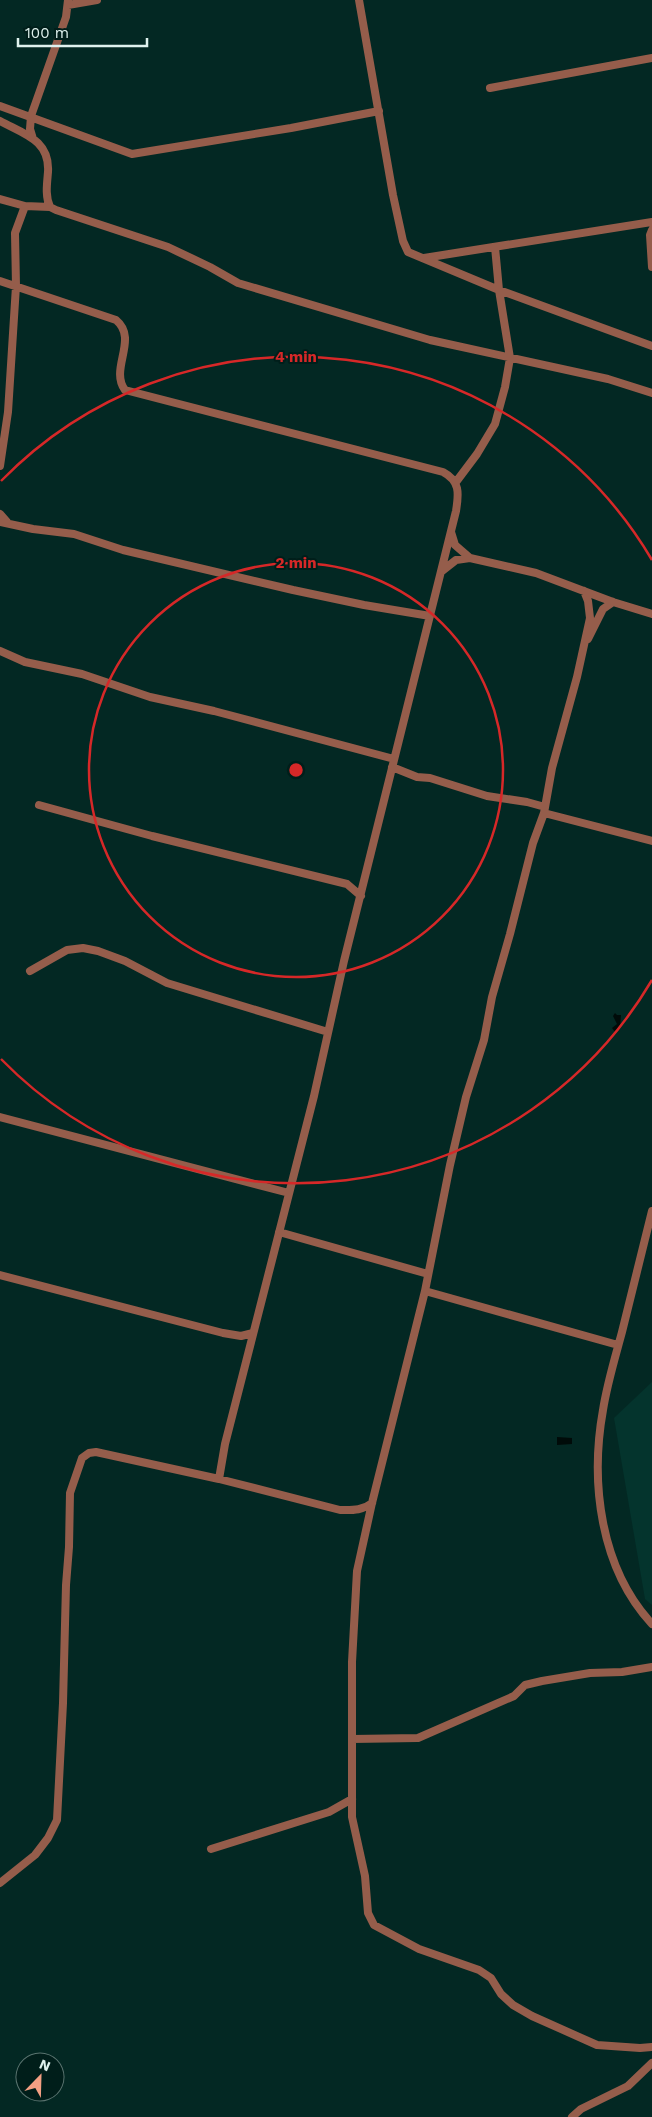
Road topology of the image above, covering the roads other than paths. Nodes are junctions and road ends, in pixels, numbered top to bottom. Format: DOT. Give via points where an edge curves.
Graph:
graph roads {
  1 [pos="97,0"];
  2 [pos="360,0"];
  3 [pos="68,2"];
  4 [pos="652,58"];
  5 [pos="490,88"];
  6 [pos="0,106"];
  7 [pos="379,111"];
  8 [pos="31,116"];
  9 [pos="0,121"];
  10 [pos="33,139"];
  11 [pos="0,199"];
  12 [pos="25,206"];
  13 [pos="50,207"];
  14 [pos="652,222"];
  15 [pos="652,230"];
  16 [pos="495,247"];
  17 [pos="424,258"];
  18 [pos="652,267"];
  19 [pos="16,273"];
  20 [pos="1,282"];
  21 [pos="16,286"];
  22 [pos="499,290"];
  23 [pos="652,346"];
  24 [pos="510,358"];
  25 [pos="652,393"];
  26 [pos="2,433"];
  27 [pos="0,464"];
  28 [pos="456,482"];
  29 [pos="0,514"];
  30 [pos="4,522"];
  31 [pos="451,532"];
  32 [pos="470,558"];
  33 [pos="441,572"];
  34 [pos="584,591"];
  35 [pos="613,602"];
  36 [pos="652,614"];
  37 [pos="430,616"];
  38 [pos="584,647"];
  39 [pos="0,651"];
  40 [pos="393,763"];
  41 [pos="38,804"];
  42 [pos="545,810"];
  43 [pos="652,841"];
  44 [pos="366,877"];
  45 [pos="347,884"];
  46 [pos="361,896"];
  47 [pos="30,970"];
  48 [pos="328,1032"];
  49 [pos="0,1117"];
  50 [pos="288,1193"];
  51 [pos="652,1211"];
  52 [pos="279,1232"];
  53 [pos="428,1274"];
  54 [pos="0,1275"];
  55 [pos="425,1291"];
  56 [pos="253,1333"];
  57 [pos="618,1345"];
  58 [pos="219,1479"];
  59 [pos="372,1503"];
  60 [pos="652,1624"];
  61 [pos="652,1667"];
  62 [pos="352,1739"];
  63 [pos="352,1799"];
  64 [pos="211,1849"];
  65 [pos="0,1883"];
  66 [pos="652,2047"];
  67 [pos="652,2063"];
  68 [pos="572,2117"];
  1 -- 3 [label="street"];
  2 -- 7 [label="street"];
  3 -- 8 [label="street" via="66,17"];
  4 -- 5 [label="street"];
  6 -- 8 [label="street"];
  7 -- 8 [label="street" via="132,154"];
  7 -- 17 [label="street" via="403,240 408,252"];
  8 -- 10 [label="street"];
  9 -- 10 [label="street"];
  10 -- 13 [label="street" via="49,158 46,188"];
  11 -- 12 [label="street"];
  12 -- 13 [label="street"];
  12 -- 19 [label="street" via="15,233"];
  13 -- 24 [label="street" via="168,247 238,284 430,340"];
  14 -- 16 [label="street"];
  15 -- 18 [label="street"];
  16 -- 17 [label="street"];
  16 -- 22 [label="street"];
  17 -- 22 [label="street"];
  19 -- 20 [label="street"];
  19 -- 21 [label="street"];
  20 -- 21 [label="street"];
  21 -- 26 [label="street"];
  21 -- 28 [label="street" via="121,324 125,342 119,376 124,390 392,457 443,472"];
  22 -- 23 [label="street"];
  22 -- 24 [label="street"];
  24 -- 25 [label="street" via="608,379"];
  24 -- 28 [label="street" via="495,424"];
  26 -- 27 [label="street"];
  28 -- 31 [label="street" via="458,494"];
  29 -- 30 [label="street"];
  30 -- 37 [label="street" via="74,534 123,550 302,592"];
  31 -- 32 [label="street" via="455,545"];
  31 -- 33 [label="street"];
  32 -- 33 [label="street" via="456,560"];
  32 -- 34 [label="street" via="536,573"];
  33 -- 37 [label="street"];
  34 -- 35 [label="street"];
  34 -- 38 [label="street" via="590,610"];
  35 -- 36 [label="street"];
  35 -- 38 [label="street" via="603,609"];
  37 -- 40 [label="street"];
  38 -- 42 [label="street" via="552,768"];
  39 -- 40 [label="street" via="26,662 82,674 150,697 214,711"];
  40 -- 42 [label="street" via="417,777"];
  40 -- 44 [label="street"];
  41 -- 45 [label="street"];
  42 -- 43 [label="street"];
  42 -- 53 [label="street" via="533,843 492,997 484,1040 466,1098"];
  44 -- 45 [label="street"];
  44 -- 46 [label="street"];
  45 -- 46 [label="street"];
  46 -- 48 [label="street"];
  47 -- 48 [label="street" via="67,950 98,950 167,983"];
  48 -- 50 [label="street"];
  49 -- 50 [label="street"];
  50 -- 52 [label="street"];
  51 -- 57 [label="street"];
  52 -- 53 [label="street"];
  52 -- 56 [label="street"];
  53 -- 55 [label="street"];
  54 -- 56 [label="street" via="223,1334 241,1336"];
  55 -- 57 [label="street"];
  55 -- 59 [label="street"];
  56 -- 58 [label="street"];
  57 -- 60 [label="street" via="603,1410 598,1487 602,1516 618,1569 631,1595"];
  58 -- 59 [label="street" via="340,1510 366,1508"];
  58 -- 65 [label="street" via="96,1452 82,1458 69,1498 57,1820 36,1855"];
  59 -- 62 [label="street" via="357,1571"];
  61 -- 62 [label="street" via="590,1673 525,1685 514,1696 418,1738"];
  62 -- 63 [label="street"];
  63 -- 64 [label="street" via="329,1812"];
  63 -- 66 [label="street" via="352,1817 365,1876 368,1913 374,1925 419,1949 479,1970 491,1978 513,2005 597,2045"];
  67 -- 68 [label="street" via="628,2086 581,2109"];
}
